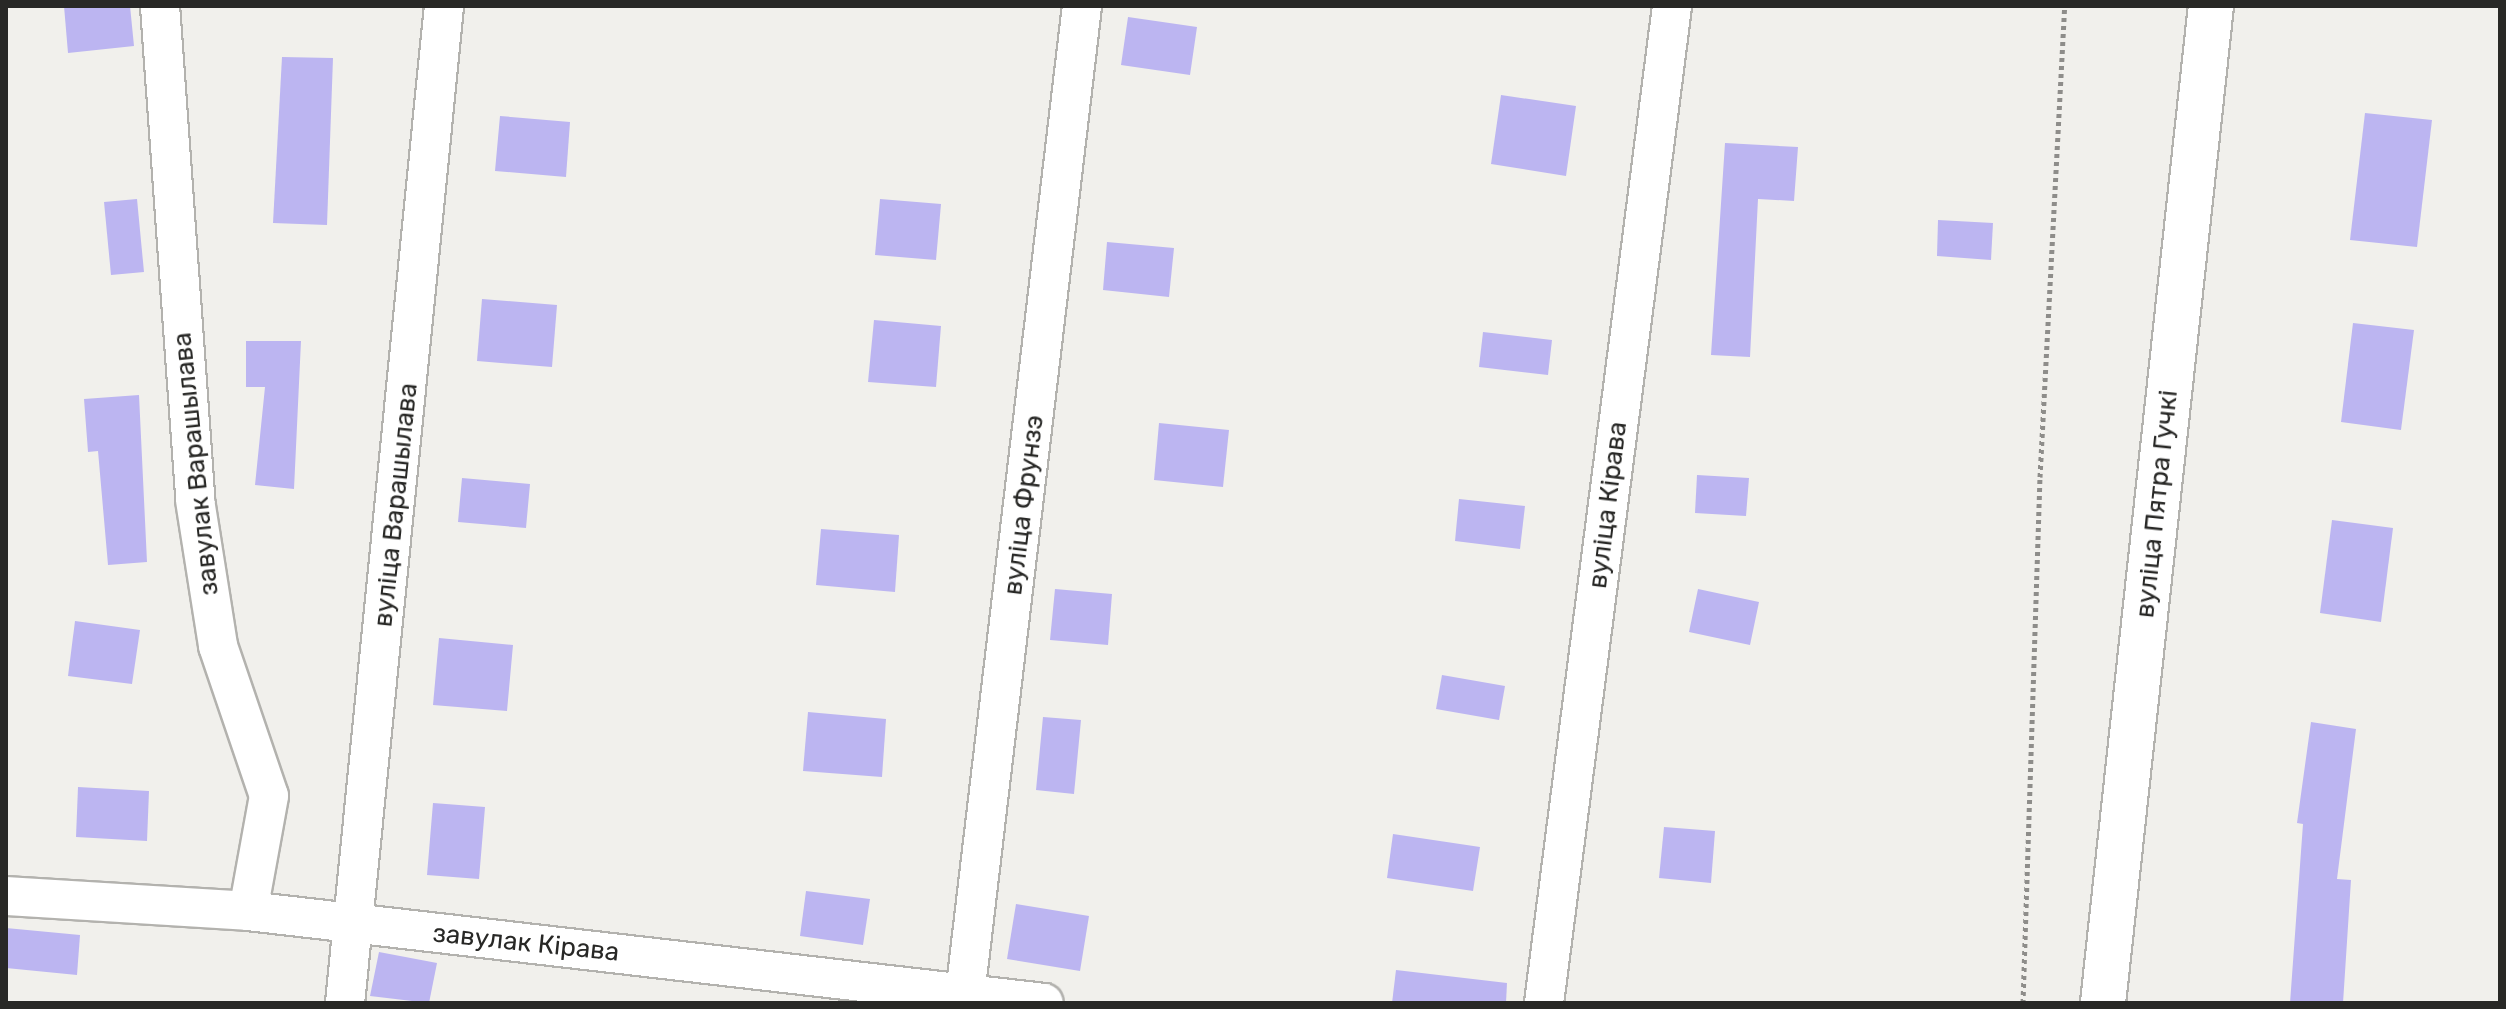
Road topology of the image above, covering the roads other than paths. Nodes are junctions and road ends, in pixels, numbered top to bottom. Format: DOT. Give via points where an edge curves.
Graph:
graph roads {
  1 [pos="160,6"];
  2 [pos="444,6"];
  3 [pos="1082,6"];
  4 [pos="1672,6"];
  5 [pos="2211,6"];
  6 [pos="6,896"];
  7 [pos="248,911"];
  8 [pos="355,925"];
  9 [pos="965,997"];
  10 [pos="345,1003"];
  11 [pos="1044,1003"];
  12 [pos="1544,1003"];
  13 [pos="2103,1003"];
  1 -- 7 [label="street, завулак Варашылава" via="195,500 218,646 269,796"];
  2 -- 8 [label="street, вуліца Варашылава"];
  3 -- 9 [label="street, вуліца Фрунзэ"];
  4 -- 12 [label="street, вуліца Кірава"];
  5 -- 13 [label="street, вуліца Пятра Гучкі"];
  6 -- 7 [label="street, завулак Кірава"];
  7 -- 8 [label="street, завулак Кірава"];
  8 -- 9 [label="street, завулак Кірава"];
  8 -- 10 [label="street, вуліца Варашылава"];
  9 -- 11 [label="street, завулак Кірава"];
}
